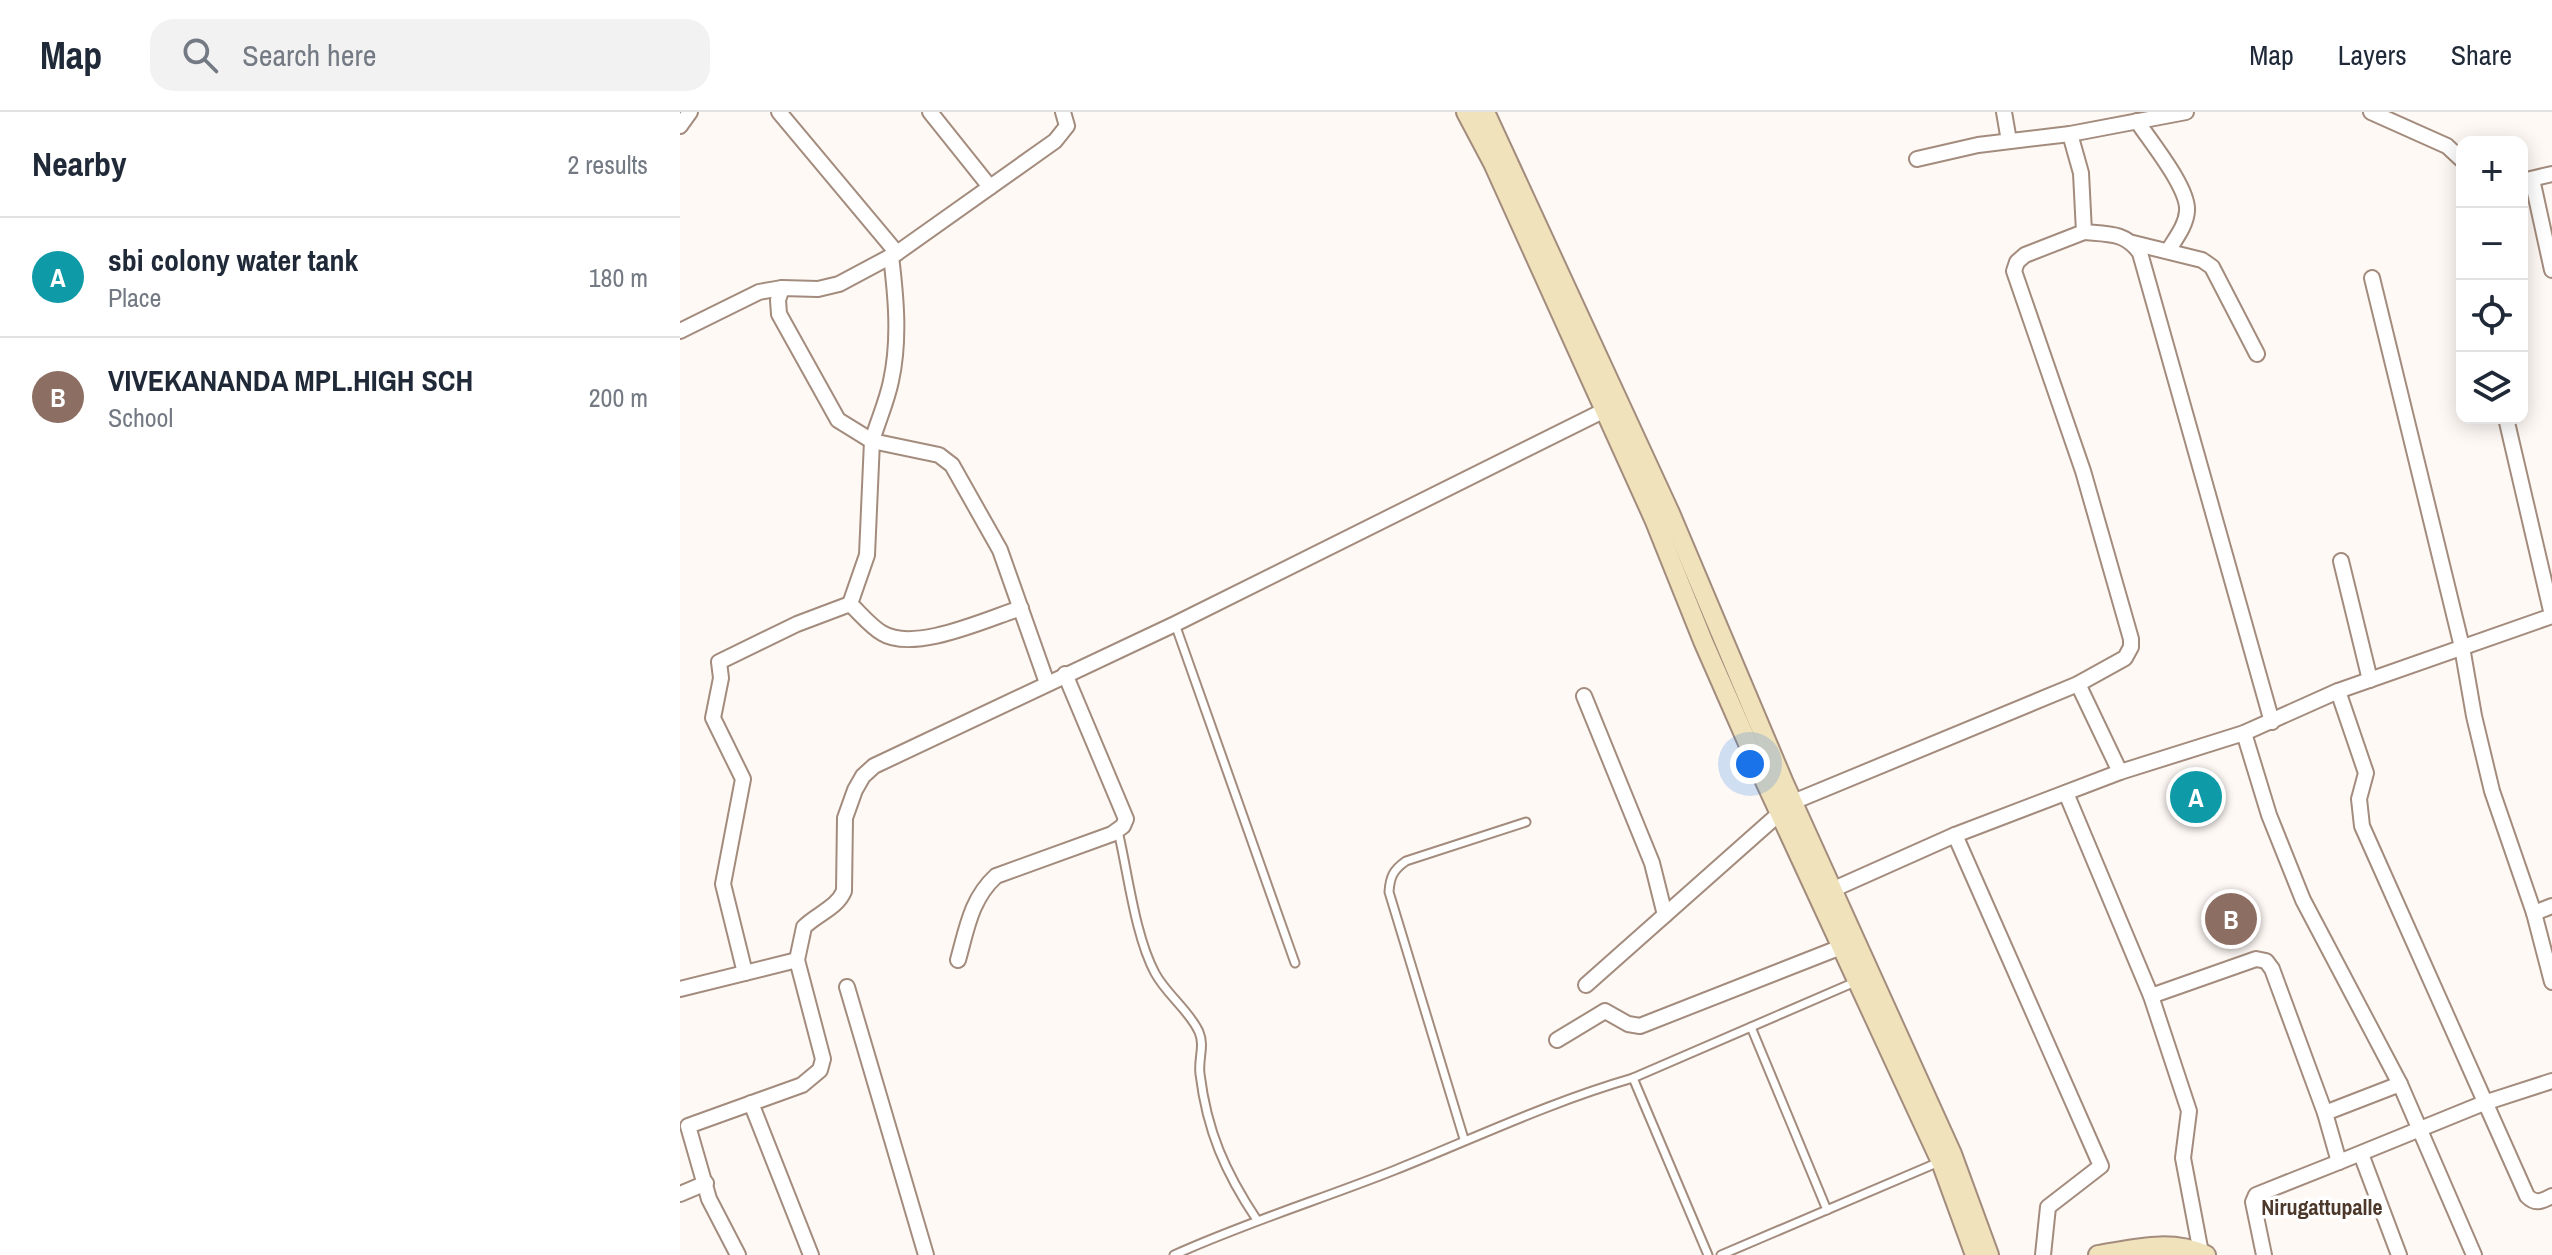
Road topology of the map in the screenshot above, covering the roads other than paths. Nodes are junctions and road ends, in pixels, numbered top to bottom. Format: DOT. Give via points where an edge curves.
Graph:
graph roads {
  1 [pos="690,112"];
  2 [pos="779,112"];
  3 [pos="930,112"];
  4 [pos="1063,112"];
  5 [pos="2004,112"];
  6 [pos="2186,112"];
  7 [pos="2371,112"];
  8 [pos="1475,113"];
  9 [pos="2137,121"];
  10 [pos="680,126"];
  11 [pos="2070,134"];
  12 [pos="2009,141"];
  13 [pos="2456,154"];
  14 [pos="1917,159"];
  15 [pos="2552,174"];
  16 [pos="2528,180"];
  17 [pos="2528,184"];
  18 [pos="990,187"];
  19 [pos="2084,232"];
  20 [pos="2133,243"];
  21 [pos="2168,251"];
  22 [pos="894,254"];
  23 [pos="2552,270"];
  24 [pos="2372,278"];
  25 [pos="782,288"];
  26 [pos="680,331"];
  27 [pos="2257,354"];
  28 [pos="1612,407"];
  29 [pos="2507,424"];
  30 [pos="872,441"];
  31 [pos="2341,561"];
  32 [pos="850,604"];
  33 [pos="1021,608"];
  34 [pos="2552,615"];
  35 [pos="1175,624"];
  36 [pos="2462,647"];
  37 [pos="1065,674"];
  38 [pos="2370,680"];
  39 [pos="1047,683"];
  40 [pos="2078,684"];
  41 [pos="2338,691"];
  42 [pos="1584,696"];
  43 [pos="2272,722"];
  44 [pos="2244,733"];
  45 [pos="2120,772"];
  46 [pos="2066,793"];
  47 [pos="1787,807"];
  48 [pos="1526,822"];
  49 [pos="1118,831"];
  50 [pos="1955,835"];
  51 [pos="1826,892"];
  52 [pos="2552,906"];
  53 [pos="2534,913"];
  54 [pos="1665,915"];
  55 [pos="1841,947"];
  56 [pos="797,960"];
  57 [pos="958,960"];
  58 [pos="1295,963"];
  59 [pos="745,973"];
  60 [pos="1857,981"];
  61 [pos="2552,982"];
  62 [pos="1586,985"];
  63 [pos="847,987"];
  64 [pos="680,989"];
  65 [pos="2151,996"];
  66 [pos="1751,1027"];
  67 [pos="1557,1040"];
  68 [pos="1633,1078"];
  69 [pos="2552,1081"];
  70 [pos="2400,1084"];
  71 [pos="751,1103"];
  72 [pos="2484,1103"];
  73 [pos="2325,1113"];
  74 [pos="684,1127"];
  75 [pos="2419,1128"];
  76 [pos="1464,1139"];
  77 [pos="2361,1154"];
  78 [pos="1941,1162"];
  79 [pos="2339,1162"];
  80 [pos="706,1183"];
  81 [pos="680,1194"];
  82 [pos="2552,1196"];
  83 [pos="1827,1210"];
  84 [pos="1257,1220"];
  85 [pos="2203,1254"];
  86 [pos="738,1255"];
  87 [pos="811,1255"];
  88 [pos="926,1255"];
  89 [pos="1174,1255"];
  90 [pos="1708,1255"];
  91 [pos="1721,1255"];
  92 [pos="1975,1255"];
  93 [pos="1989,1255"];
  94 [pos="2043,1255"];
  95 [pos="2098,1255"];
  96 [pos="2264,1255"];
  97 [pos="2399,1255"];
  98 [pos="2474,1255"];
  1 -- 10 [label="street"];
  2 -- 22 [label="street"];
  3 -- 18 [label="street"];
  4 -- 18 [label="street" via="1064,133"];
  5 -- 12 [label="street"];
  6 -- 9 [label="street"];
  7 -- 13 [label="street"];
  8 -- 28 [label="main road"];
  9 -- 11 [label="street"];
  9 -- 21 [label="street" via="2183,191 2188,209"];
  11 -- 12 [label="street"];
  11 -- 19 [label="street" via="2081,173"];
  12 -- 14 [label="street"];
  15 -- 16 [label="street"];
  17 -- 23 [label="street"];
  18 -- 22 [label="street"];
  19 -- 20 [label="street" via="2123,236"];
  19 -- 40 [label="street" via="2025,255 2014,271 2083,471 2131,639 2125,658"];
  20 -- 21 [label="street"];
  20 -- 43 [label="street" via="2188,418"];
  21 -- 27 [label="street" via="2212,267"];
  22 -- 25 [label="street" via="839,284"];
  22 -- 30 [label="street" via="895,350"];
  24 -- 36 [label="street"];
  25 -- 26 [label="street" via="759,292"];
  25 -- 30 [label="street" via="779,314 838,420"];
  28 -- 35 [label="street"];
  28 -- 47 [label="main road"];
  29 -- 34 [label="street"];
  30 -- 32 [label="street" via="867,555"];
  30 -- 33 [label="street" via="939,455 952,465 1000,550"];
  31 -- 38 [label="street"];
  32 -- 33 [label="street" via="882,634 904,641 944,634"];
  32 -- 59 [label="street" via="719,662 713,718 743,779 723,884"];
  33 -- 39 [label="street"];
  34 -- 36 [label="street"];
  35 -- 37 [label="street"];
  35 -- 58 [label="lane"];
  36 -- 38 [label="street"];
  36 -- 53 [label="street" via="2492,791"];
  37 -- 39 [label="street"];
  37 -- 49 [label="street" via="1126,819"];
  38 -- 41 [label="street"];
  39 -- 56 [label="street" via="863,776 845,818 844,891 834,906 804,927"];
  40 -- 45 [label="street"];
  40 -- 47 [label="street"];
  41 -- 43 [label="street"];
  41 -- 72 [label="street" via="2366,773 2359,799 2362,826"];
  42 -- 54 [label="street" via="1652,863"];
  43 -- 44 [label="street"];
  44 -- 45 [label="street"];
  44 -- 70 [label="street" via="2303,900"];
  45 -- 46 [label="street"];
  46 -- 50 [label="street"];
  46 -- 65 [label="street"];
  47 -- 51 [label="main road"];
  47 -- 54 [label="street"];
  48 -- 76 [label="lane" via="1406,861 1390,879 1389,892"];
  49 -- 57 [label="street" via="996,876 975,903"];
  49 -- 84 [label="lane" via="1148,959 1200,1033 1199,1070 1213,1137"];
  50 -- 51 [label="street"];
  50 -- 94 [label="street" via="2101,1166 2048,1207"];
  51 -- 55 [label="main road"];
  51 -- 93 [label="main road" via="1952,1154"];
  52 -- 53 [label="street"];
  53 -- 61 [label="street"];
  54 -- 62 [label="street"];
  55 -- 60 [label="main road"];
  55 -- 67 [label="street" via="1640,1026 1605,1011"];
  56 -- 59 [label="street"];
  56 -- 71 [label="street" via="823,1059 820,1070 802,1085"];
  59 -- 64 [label="street"];
  60 -- 66 [label="lane"];
  60 -- 78 [label="main road"];
  63 -- 88 [label="street"];
  65 -- 73 [label="street" via="2256,959 2266,961"];
  65 -- 85 [label="street" via="2189,1111 2183,1158"];
  66 -- 68 [label="lane"];
  66 -- 83 [label="lane"];
  68 -- 76 [label="lane"];
  68 -- 90 [label="lane"];
  69 -- 72 [label="street"];
  70 -- 73 [label="street"];
  70 -- 75 [label="street"];
  71 -- 74 [label="street"];
  71 -- 87 [label="street"];
  72 -- 75 [label="street"];
  72 -- 82 [label="street" via="2527,1196 2539,1202"];
  73 -- 79 [label="street"];
  74 -- 80 [label="street"];
  75 -- 77 [label="street"];
  75 -- 98 [label="street"];
  76 -- 84 [label="lane"];
  77 -- 79 [label="street"];
  77 -- 97 [label="street"];
  78 -- 83 [label="lane"];
  78 -- 92 [label="main road"];
  79 -- 96 [label="street" via="2256,1195"];
  80 -- 81 [label="street"];
  80 -- 86 [label="street"];
  83 -- 91 [label="lane"];
  84 -- 89 [label="lane"];
  85 -- 95 [label="main road" via="2153,1245"];
}
